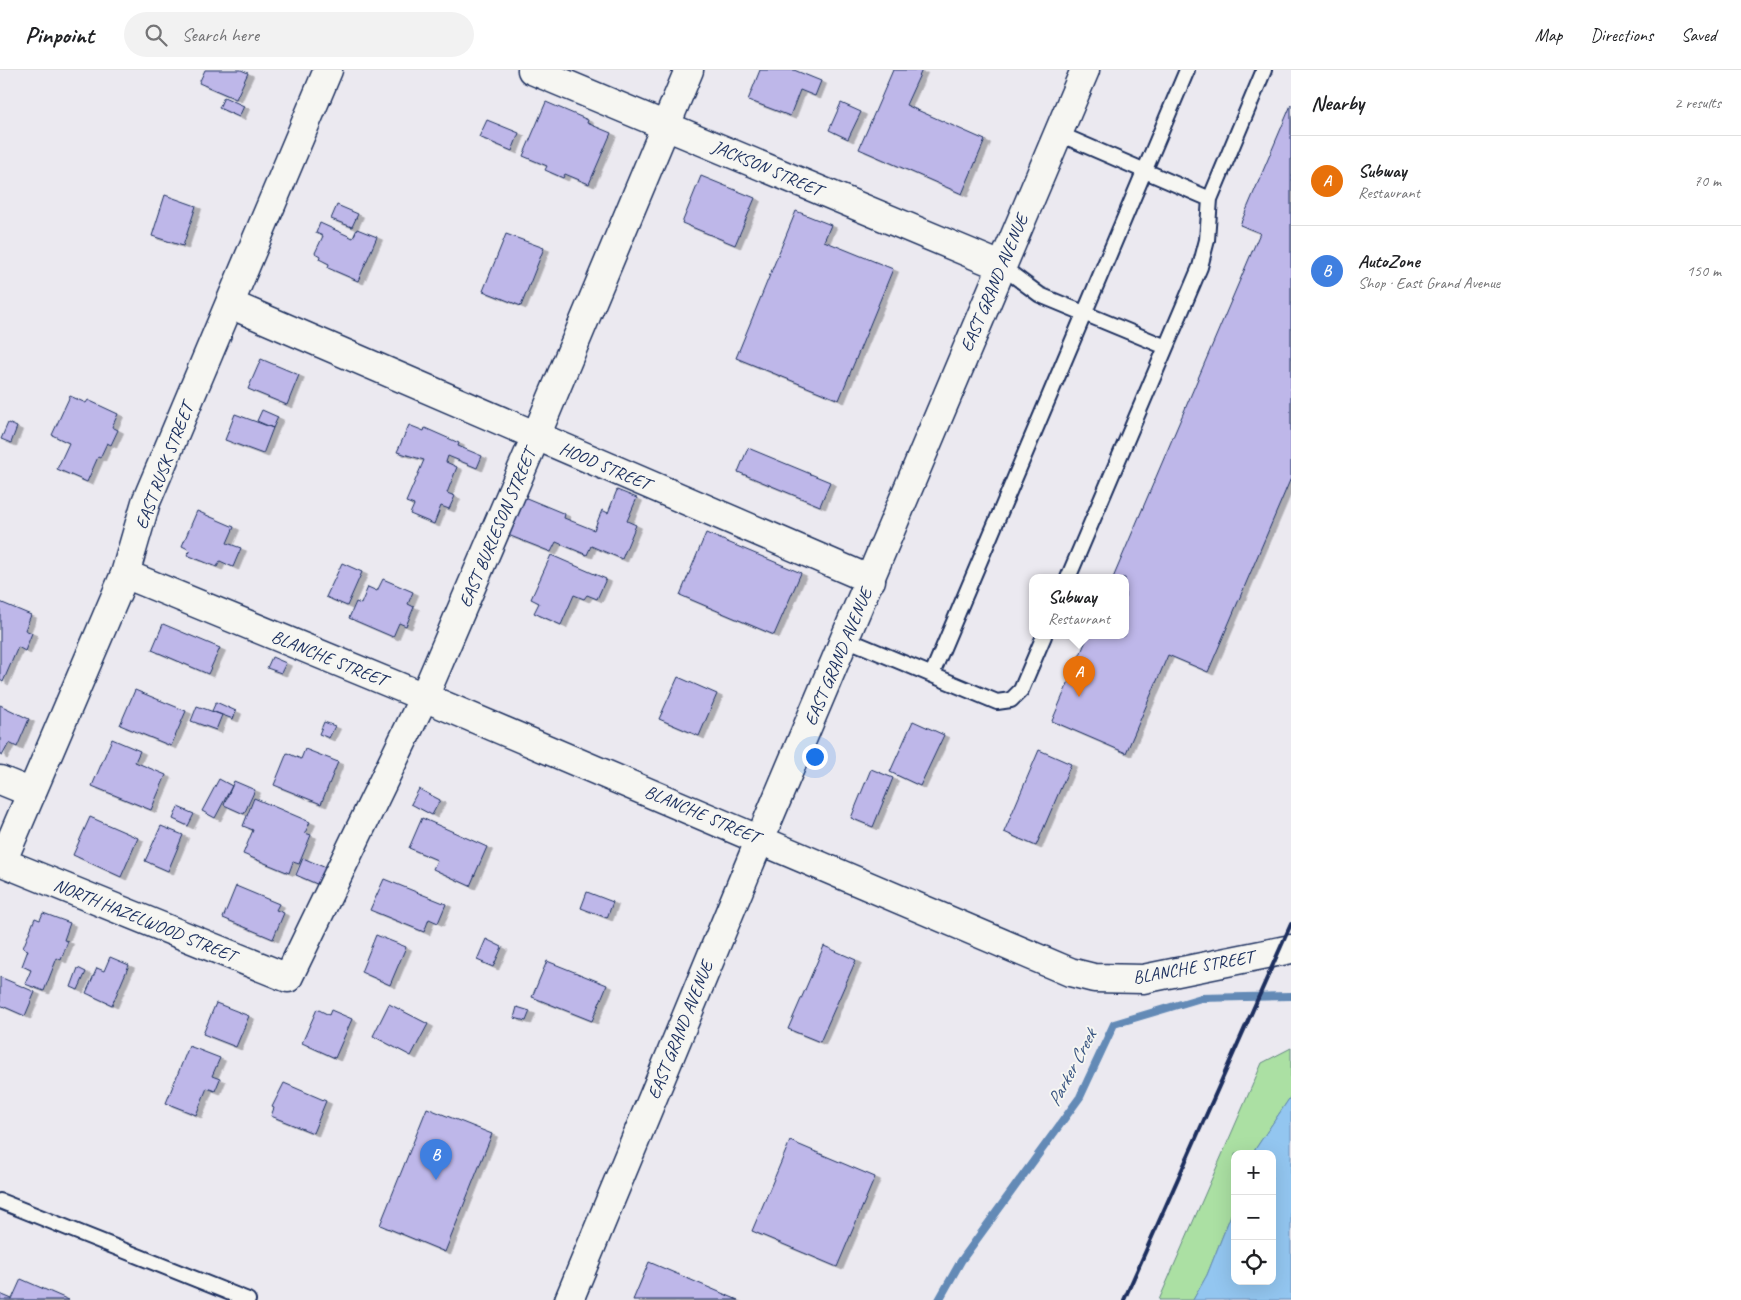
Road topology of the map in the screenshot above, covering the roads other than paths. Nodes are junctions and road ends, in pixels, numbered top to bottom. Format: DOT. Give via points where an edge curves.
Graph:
graph roads {
  1 [pos="328,70"];
  2 [pos="532,70"];
  3 [pos="689,70"];
  4 [pos="1085,70"];
  5 [pos="1187,70"];
  6 [pos="1264,70"];
  7 [pos="665,125"];
  8 [pos="1058,134"];
  9 [pos="1144,170"];
  10 [pos="1210,199"];
  11 [pos="1001,266"];
  12 [pos="230,304"];
  13 [pos="1084,313"];
  14 [pos="1166,347"];
  15 [pos="536,436"];
  16 [pos="125,574"];
  17 [pos="1070,574"];
  18 [pos="871,580"];
  19 [pos="846,638"];
  20 [pos="1043,639"];
  21 [pos="932,674"];
  22 [pos="424,696"];
  23 [pos="0,780"];
  24 [pos="32,793"];
  25 [pos="760,839"];
  26 [pos="2,862"];
  27 [pos="1291,949"];
  28 [pos="288,978"];
  29 [pos="0,1201"];
  30 [pos="248,1300"];
  31 [pos="569,1300"];
  1 -- 12 [label="main road, EAST RUSK STREET"];
  2 -- 7 [label="main road, JACKSON STREET"];
  3 -- 7 [label="main road, EAST BURLESON STREET"];
  4 -- 8 [label="main road, EAST GRAND AVENUE"];
  5 -- 9 [label="lane"];
  6 -- 10 [label="lane"];
  7 -- 11 [label="main road, JACKSON STREET"];
  7 -- 15 [label="main road, EAST BURLESON STREET"];
  8 -- 9 [label="lane"];
  8 -- 11 [label="main road, EAST GRAND AVENUE"];
  9 -- 10 [label="lane"];
  9 -- 13 [label="lane"];
  10 -- 14 [label="lane" via="1205,255"];
  11 -- 13 [label="lane" via="1040,295"];
  11 -- 18 [label="main road, EAST GRAND AVENUE"];
  12 -- 15 [label="main road, HOOD STREET"];
  12 -- 16 [label="main road, EAST RUSK STREET" via="146,502"];
  13 -- 14 [label="lane"];
  13 -- 21 [label="lane"];
  14 -- 17 [label="lane"];
  15 -- 18 [label="main road, HOOD STREET"];
  15 -- 22 [label="main road, EAST BURLESON STREET"];
  16 -- 22 [label="main road, BLANCHE STREET"];
  16 -- 24 [label="main road, EAST RUSK STREET"];
  18 -- 19 [label="main road, EAST GRAND AVENUE"];
  19 -- 21 [label="lane"];
  19 -- 25 [label="main road, EAST GRAND AVENUE"];
  20 -- 21 [label="lane" via="1020,690 1011,700 997,702"];
  22 -- 25 [label="main road, BLANCHE STREET"];
  22 -- 28 [label="main road, EAST BURLESON STREET"];
  23 -- 24 [label="main road"];
  24 -- 26 [label="main road, EAST RUSK STREET"];
  25 -- 27 [label="main road, BLANCHE STREET" via="1070,972 1094,978 1143,979"];
  25 -- 31 [label="main road, EAST GRAND AVENUE"];
  26 -- 28 [label="main road, NORTH HAZELWOOD STREET"];
  29 -- 30 [label="lane"];
}
